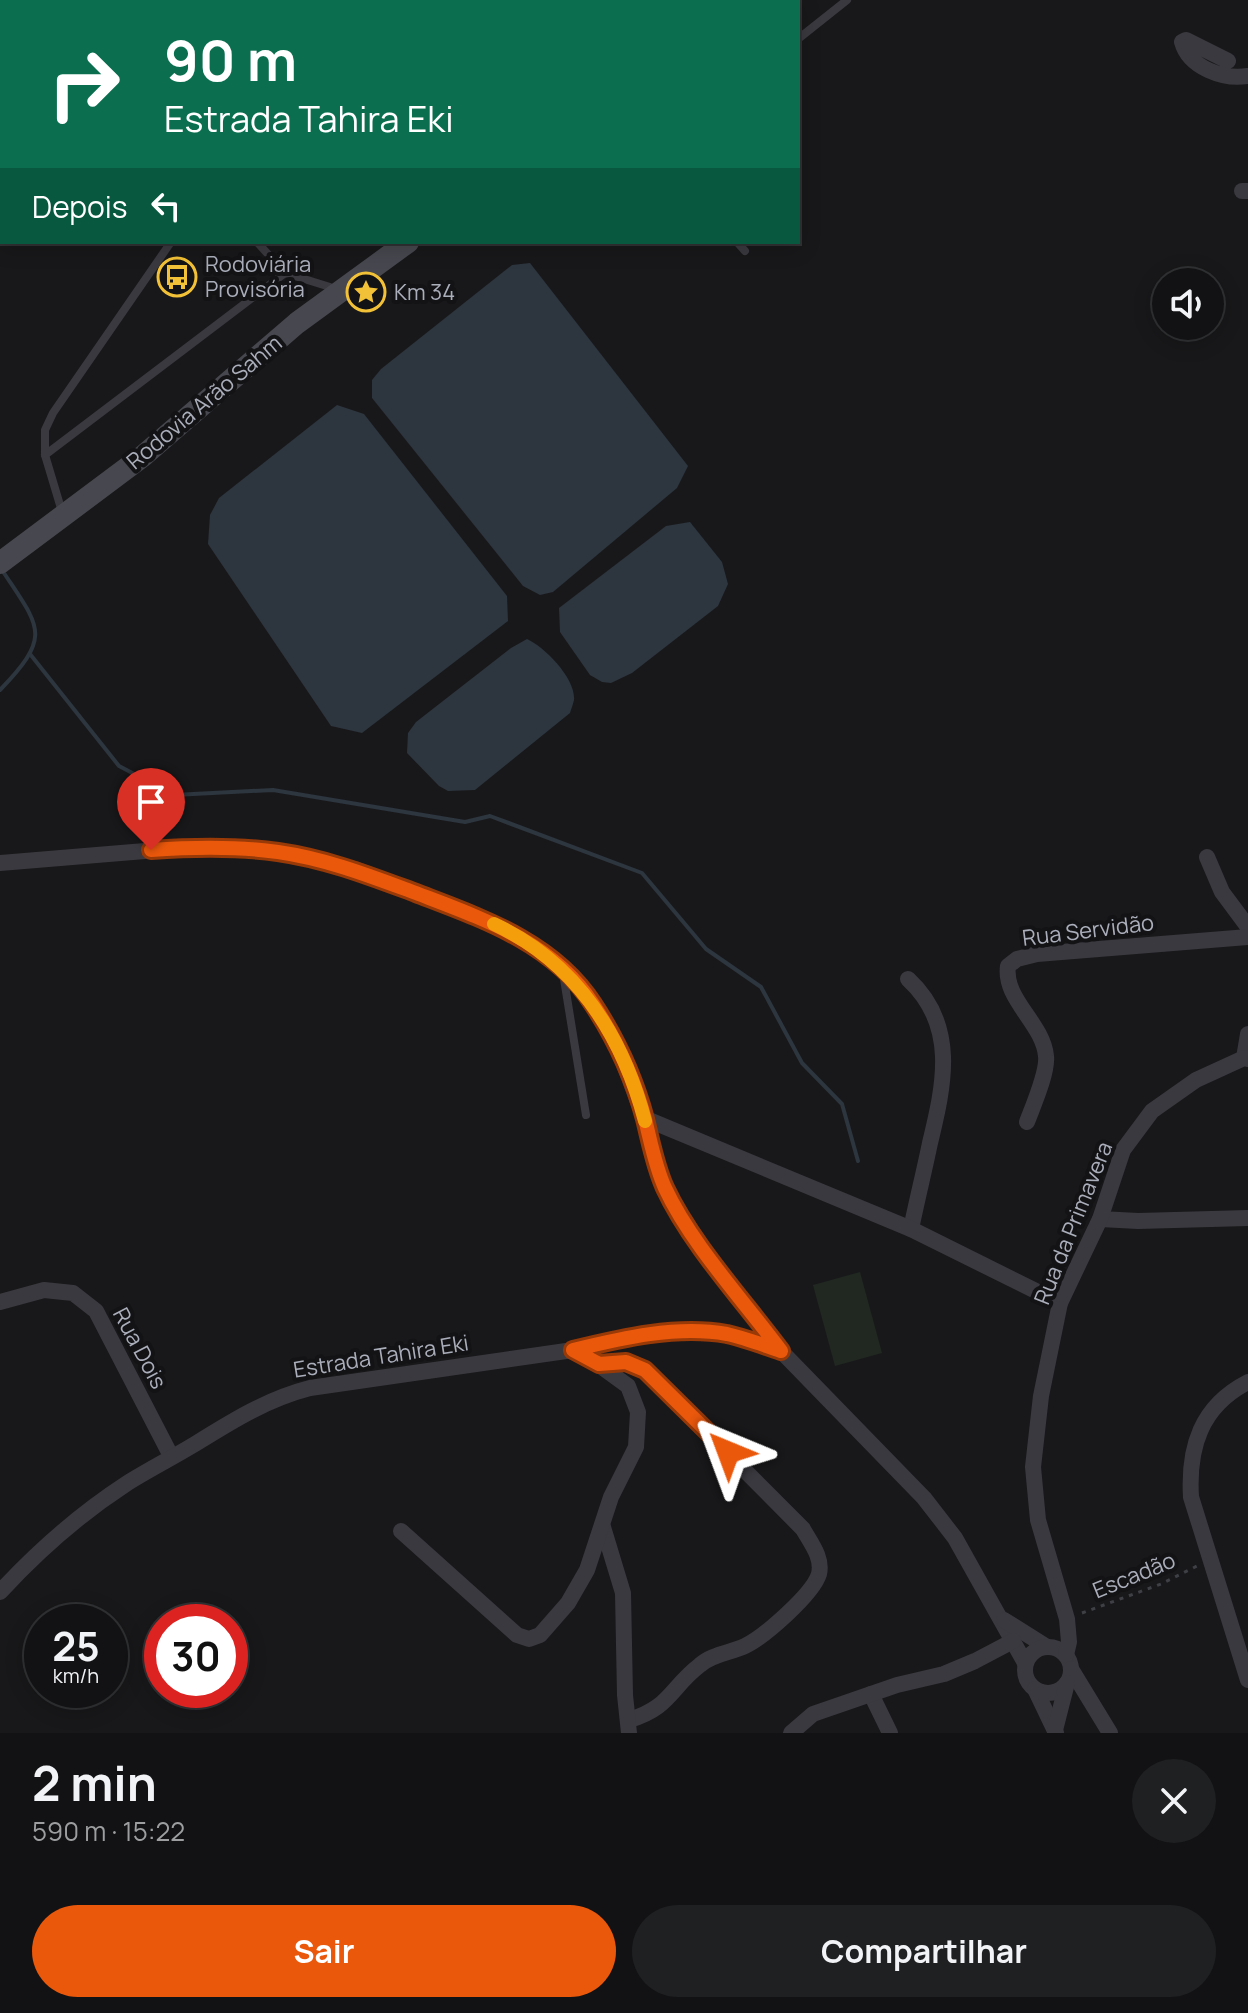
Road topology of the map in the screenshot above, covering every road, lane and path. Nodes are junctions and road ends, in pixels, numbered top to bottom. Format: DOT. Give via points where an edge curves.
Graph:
graph roads {
  1 [pos="847,0"];
  2 [pos="800,37"];
  3 [pos="1228,61"];
  4 [pos="1248,76"];
  5 [pos="170,244"];
  6 [pos="259,244"];
  7 [pos="405,244"];
  8 [pos="739,244"];
  9 [pos="745,251"];
  10 [pos="285,273"];
  11 [pos="330,287"];
  12 [pos="45,455"];
  13 [pos="63,515"];
  14 [pos="0,563"];
  15 [pos="1207,857"];
  16 [pos="4,861"];
  17 [pos="1248,927"];
  18 [pos="1248,937"];
  19 [pos="561,967"];
  20 [pos="908,979"];
  21 [pos="1248,1034"];
  22 [pos="1246,1059"];
  23 [pos="586,1115"];
  24 [pos="644,1118"];
  25 [pos="1027,1122"];
  26 [pos="1248,1218"];
  27 [pos="1100,1219"];
  28 [pos="911,1229"];
  29 [pos="0,1302"];
  30 [pos="1060,1303"];
  31 [pos="573,1350"];
  32 [pos="781,1351"];
  33 [pos="599,1364"];
  34 [pos="1248,1382"];
  35 [pos="171,1456"];
  36 [pos="603,1527"];
  37 [pos="401,1531"];
  38 [pos="1211,1559"];
  39 [pos="0,1592"];
  40 [pos="1001,1618"];
  41 [pos="1067,1619"];
  42 [pos="1013,1641"];
  43 [pos="1047,1647"];
  44 [pos="1025,1663"];
  45 [pos="1068,1669"];
  46 [pos="1248,1680"];
  47 [pos="1035,1689"];
  48 [pos="871,1694"];
  49 [pos="629,1726"];
  50 [pos="1056,1731"];
  51 [pos="791,1733"];
  52 [pos="890,1733"];
  53 [pos="1110,1733"];
  1 -- 2 [label="lane"];
  3 -- 4 [label="street" via="1182,42 1216,75"];
  5 -- 12 [label="lane" via="53,413 45,430"];
  6 -- 10 [label="lane"];
  7 -- 13 [label="street, Rodovia Arão Sahm" via="297,323 143,456"];
  8 -- 9 [label="lane"];
  10 -- 11 [label="lane"];
  10 -- 12 [label="lane"];
  12 -- 13 [label="lane"];
  13 -- 14 [label="street, Rodovia Arão Sahm"];
  15 -- 17 [label="street" via="1222,892"];
  16 -- 19 [label="street" via="231,847 302,857 355,869 464,911 509,931"];
  18 -- 25 [label="street, Rua Servidão" via="1037,954 1008,966 1008,983 1044,1041 1047,1060"];
  19 -- 23 [label="lane"];
  19 -- 24 [label="street" via="591,1000 615,1040"];
  20 -- 28 [label="street" via="935,1016 944,1075"];
  21 -- 22 [label="street"];
  22 -- 27 [label="street, Rua da Primavera" via="1196,1080 1152,1111 1123,1150"];
  24 -- 28 [label="street"];
  24 -- 32 [label="street" via="667,1192"];
  26 -- 27 [label="street"];
  27 -- 30 [label="street, Rua da Primavera"];
  28 -- 30 [label="street"];
  29 -- 35 [label="street, Rua Dois" via="44,1290 73,1293 96,1311"];
  30 -- 41 [label="street, Rua da Primavera" via="1033,1467 1038,1520"];
  31 -- 32 [label="street, Estrada Tahira Eki" via="686,1331 728,1334"];
  31 -- 33 [label="street"];
  31 -- 35 [label="street, Estrada Tahira Eki" via="310,1388 284,1395"];
  32 -- 40 [label="street" via="924,1498 955,1538"];
  33 -- 36 [label="street" via="628,1386 638,1412 636,1447 611,1497"];
  33 -- 49 [label="street" via="626,1362 645,1370 803,1529 818,1556 819,1573 808,1592 765,1633 701,1663 665,1703"];
  34 -- 38 [label="street" via="1226,1394 1206,1416 1195,1444 1191,1497"];
  35 -- 39 [label="street, Estrada Tahira Eki" via="68,1527"];
  36 -- 37 [label="street" via="568,1603 540,1635 529,1639 517,1635"];
  36 -- 49 [label="street" via="623,1593"];
  38 -- 41 [label="path, Escadão"];
  38 -- 46 [label="street"];
  40 -- 42 [label="street"];
  40 -- 43 [label="street"];
  41 -- 45 [label="street, Rua da Primavera"];
  42 -- 44 [label="street"];
  42 -- 48 [label="street" via="944,1674"];
  43 -- 44 [label="street" via="1033,1652"];
  43 -- 45 [label="street" via="1054,1647"];
  44 -- 47 [label="street" via="1026,1678"];
  45 -- 47 [label="street" via="1062,1688 1049,1693"];
  45 -- 50 [label="street, Rua da Primavera"];
  45 -- 53 [label="street"];
  47 -- 50 [label="street"];
  48 -- 51 [label="street" via="813,1714"];
  48 -- 52 [label="street"];
}
